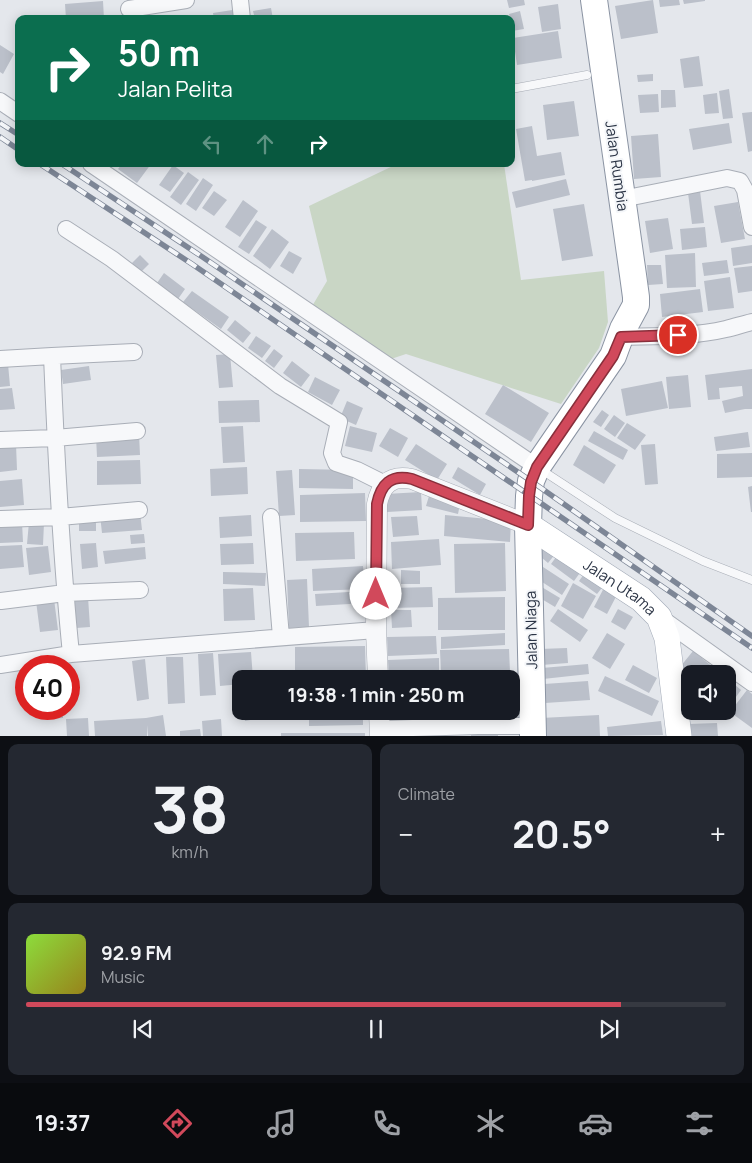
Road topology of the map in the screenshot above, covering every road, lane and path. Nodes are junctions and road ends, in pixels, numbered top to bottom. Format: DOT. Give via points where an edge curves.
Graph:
graph roads {
  1 [pos="186,0"];
  2 [pos="240,0"];
  3 [pos="576,0"];
  4 [pos="594,0"];
  5 [pos="129,9"];
  6 [pos="242,15"];
  7 [pos="587,75"];
  8 [pos="515,88"];
  9 [pos="0,101"];
  10 [pos="15,111"];
  11 [pos="95,167"];
  12 [pos="622,199"];
  13 [pos="752,227"];
  14 [pos="66,229"];
  15 [pos="752,322"];
  16 [pos="622,333"];
  17 [pos="134,352"];
  18 [pos="52,356"];
  19 [pos="0,358"];
  20 [pos="137,431"];
  21 [pos="55,438"];
  22 [pos="0,440"];
  23 [pos="537,467"];
  24 [pos="385,484"];
  25 [pos="139,510"];
  26 [pos="60,517"];
  27 [pos="271,517"];
  28 [pos="1,519"];
  29 [pos="528,525"];
  30 [pos="752,580"];
  31 [pos="140,590"];
  32 [pos="65,593"];
  33 [pos="1,601"];
  34 [pos="659,617"];
  35 [pos="376,630"];
  36 [pos="281,637"];
  37 [pos="71,654"];
  38 [pos="0,665"];
  39 [pos="378,670"];
  40 [pos="752,683"];
  41 [pos="380,725"];
  42 [pos="533,731"];
  43 [pos="679,736"];
  1 -- 5 [label="street"];
  2 -- 6 [label="street"];
  3 -- 7 [label="highway, Jalan Rumbia"];
  4 -- 12 [label="highway, Jalan Rumbia"];
  7 -- 8 [label="lane"];
  7 -- 16 [label="highway, Jalan Rumbia" via="616,256"];
  9 -- 10 [label="street"];
  11 -- 23 [label="street"];
  12 -- 13 [label="street" via="727,178 740,181 746,190"];
  12 -- 16 [label="highway, Jalan Rumbia" via="636,297 636,305"];
  14 -- 24 [label="street" via="112,259 280,386 339,422 332,453 334,461"];
  15 -- 16 [label="street" via="678,335"];
  16 -- 23 [label="highway, Jalan Niaga" via="613,356"];
  17 -- 18 [label="street"];
  18 -- 19 [label="street"];
  18 -- 21 [label="street"];
  20 -- 21 [label="street"];
  21 -- 22 [label="street"];
  21 -- 26 [label="street"];
  23 -- 29 [label="highway, Jalan Niaga" via="531,482"];
  23 -- 30 [label="lane" via="615,518 703,561"];
  24 -- 29 [label="street" via="398,478 412,479"];
  24 -- 35 [label="street" via="377,504"];
  25 -- 26 [label="street"];
  26 -- 28 [label="street"];
  26 -- 32 [label="street"];
  27 -- 36 [label="street"];
  29 -- 34 [label="main road, Jalan Utama" via="641,599"];
  29 -- 42 [label="highway, Jalan Niaga"];
  31 -- 32 [label="street"];
  32 -- 33 [label="street"];
  32 -- 37 [label="street"];
  34 -- 40 [label="street"];
  34 -- 43 [label="main road, Jalan Utama" via="667,638"];
  35 -- 36 [label="street"];
  35 -- 39 [label="street"];
  36 -- 37 [label="street"];
  37 -- 38 [label="street"];
  41 -- 42 [label="street"];
}
